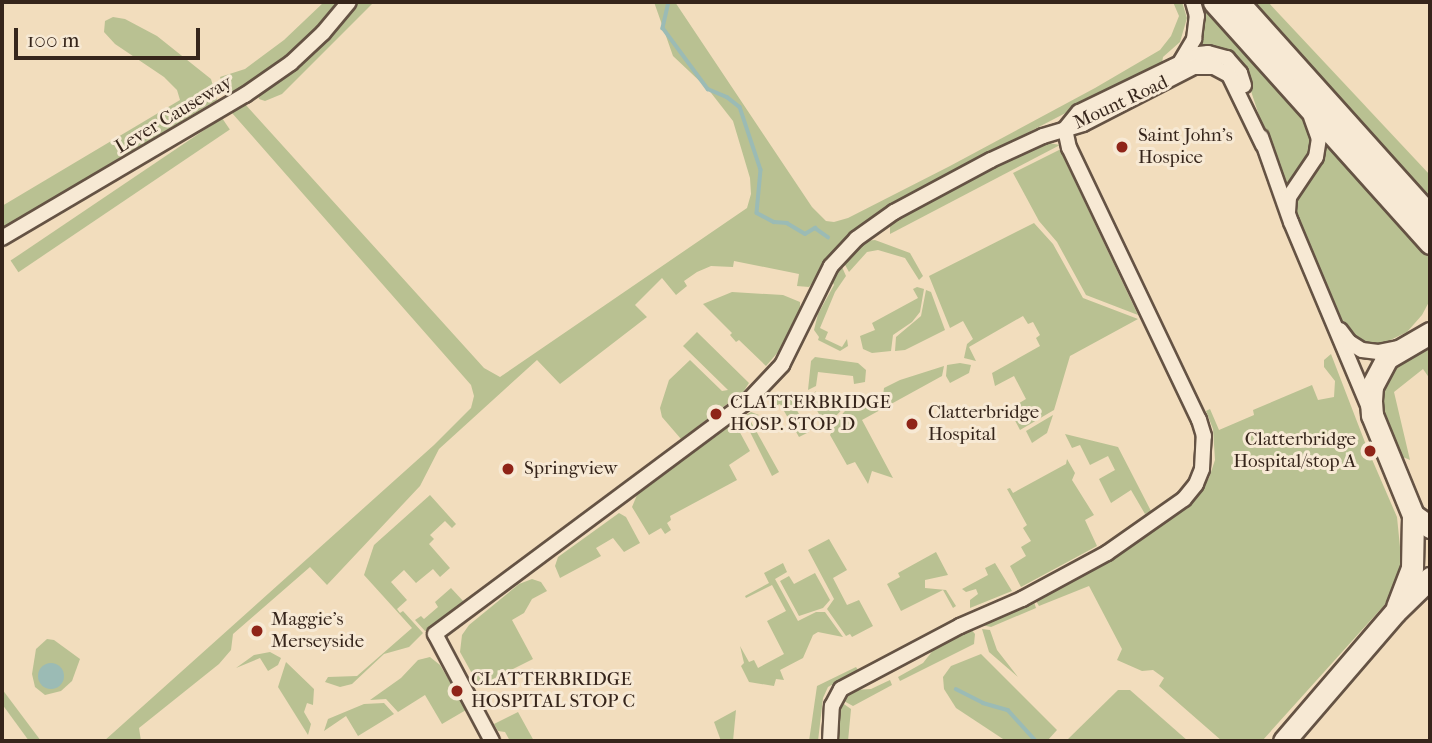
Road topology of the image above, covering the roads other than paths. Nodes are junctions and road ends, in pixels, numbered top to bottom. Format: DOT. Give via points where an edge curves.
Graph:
graph roads {
  1 [pos="349,2"];
  2 [pos="1193,2"];
  3 [pos="1213,2"];
  4 [pos="1238,2"];
  5 [pos="1181,61"];
  6 [pos="1305,103"];
  7 [pos="1065,129"];
  8 [pos="1263,145"];
  9 [pos="1288,214"];
  10 [pos="1430,216"];
  11 [pos="2,238"];
  12 [pos="1430,243"];
  13 [pos="1329,314"];
  14 [pos="1430,320"];
  15 [pos="1416,340"];
  16 [pos="1373,415"];
  17 [pos="1422,521"];
  18 [pos="1430,578"];
  19 [pos="1395,612"];
  20 [pos="492,741"];
  21 [pos="830,741"];
  22 [pos="1284,741"];
  1 -- 11 [label="street, Lever Causeway" via="291,63 239,99"];
  2 -- 5 [label="street, Mount Road" via="1197,16 1194,39"];
  3 -- 6 [label="main road"];
  4 -- 10 [label="main road"];
  5 -- 7 [label="street, Mount Road" via="1079,112"];
  5 -- 8 [label="street, Mount Road" via="1208,53 1234,64"];
  6 -- 9 [label="street" via="1319,139 1316,157 1289,197"];
  6 -- 12 [label="main road"];
  7 -- 8 [label="street, Mount Road" via="1194,67 1206,66 1229,75"];
  7 -- 20 [label="street" via="991,160 894,212 856,239 831,266 782,365 748,401 435,634"];
  7 -- 21 [label="street" via="1069,148 1199,420 1204,436 1202,469 1184,499 1107,553 841,689 832,706"];
  8 -- 9 [label="street, Mount Road"];
  9 -- 13 [label="street, Mount Road"];
  13 -- 15 [label="street, Mount Road" via="1349,342 1362,350 1378,352"];
  13 -- 16 [label="street, Mount Road"];
  14 -- 15 [label="main road"];
  15 -- 16 [label="main road" via="1379,369 1373,386"];
  16 -- 17 [label="main road"];
  17 -- 19 [label="main road" via="1412,568"];
  18 -- 19 [label="main road"];
  19 -- 22 [label="main road"];
}
